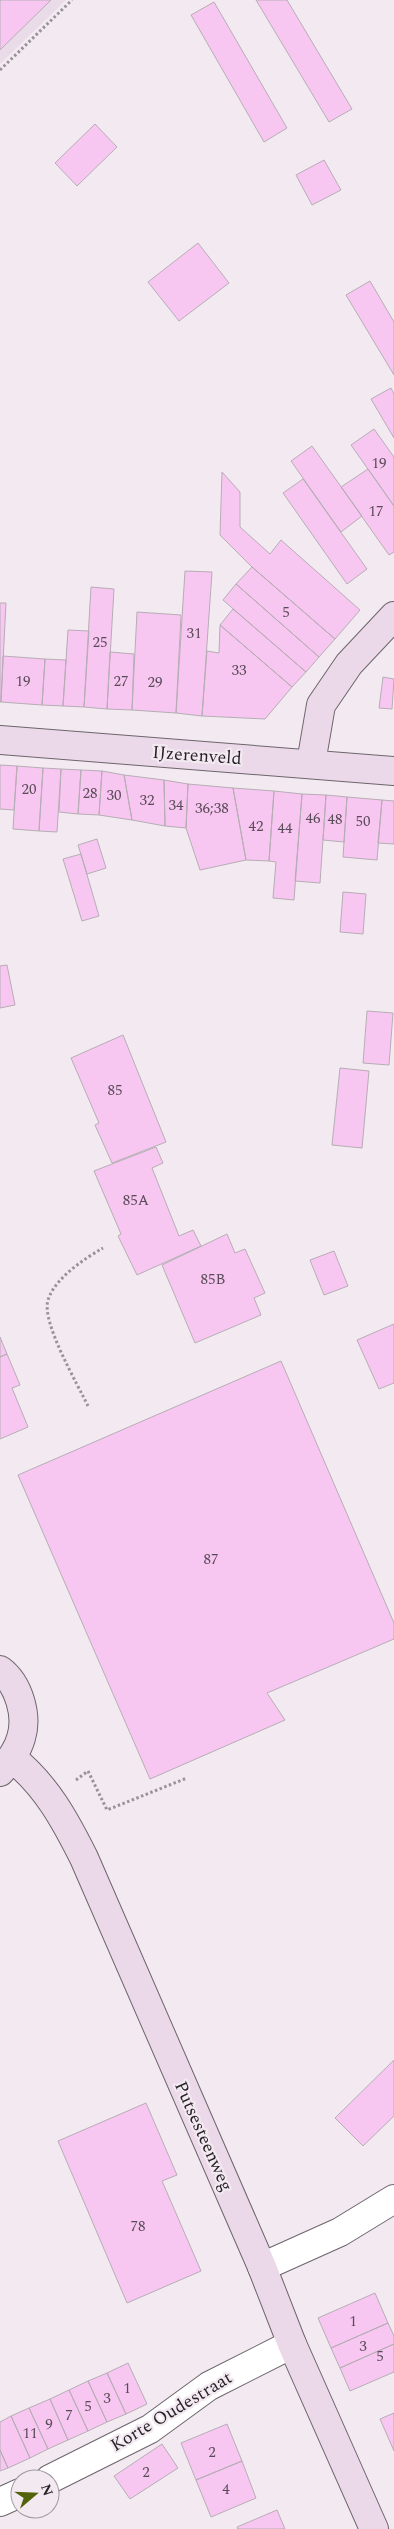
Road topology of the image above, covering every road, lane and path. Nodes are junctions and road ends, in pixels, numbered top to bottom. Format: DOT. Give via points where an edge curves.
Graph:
graph roads {
  1 [pos="72,0"];
  2 [pos="0,70"];
  3 [pos="394,616"];
  4 [pos="0,740"];
  5 [pos="311,763"];
  6 [pos="394,771"];
  7 [pos="103,1248"];
  8 [pos="88,1406"];
  9 [pos="0,1670"];
  10 [pos="6,1765"];
  11 [pos="187,1778"];
  12 [pos="50,1798"];
  13 [pos="394,2199"];
  14 [pos="262,2267"];
  15 [pos="292,2344"];
  16 [pos="60,2474"];
  17 [pos="374,2529"];
  1 -- 2 [label="path"];
  3 -- 5 [label="main road" via="349,664 321,705"];
  4 -- 5 [label="main road, IJzerenveld"];
  5 -- 6 [label="main road, IJzerenveld"];
  7 -- 8 [label="path" via="78,1262 47,1302 52,1331"];
  9 -- 10 [label="main road" via="17,1692 23,1714 21,1737"];
  10 -- 12 [label="main road, Putsesteenweg" via="27,1770"];
  11 -- 12 [label="path" via="107,1810 88,1771"];
  12 -- 14 [label="main road, Putsesteenweg" via="66,1821 84,1858"];
  13 -- 14 [label="street" via="340,2232"];
  14 -- 15 [label="main road, Putsesteenweg"];
  15 -- 16 [label="street, Korte Oudestraat" via="209,2386 150,2429"];
  15 -- 17 [label="main road, Putsesteenweg"];
}
